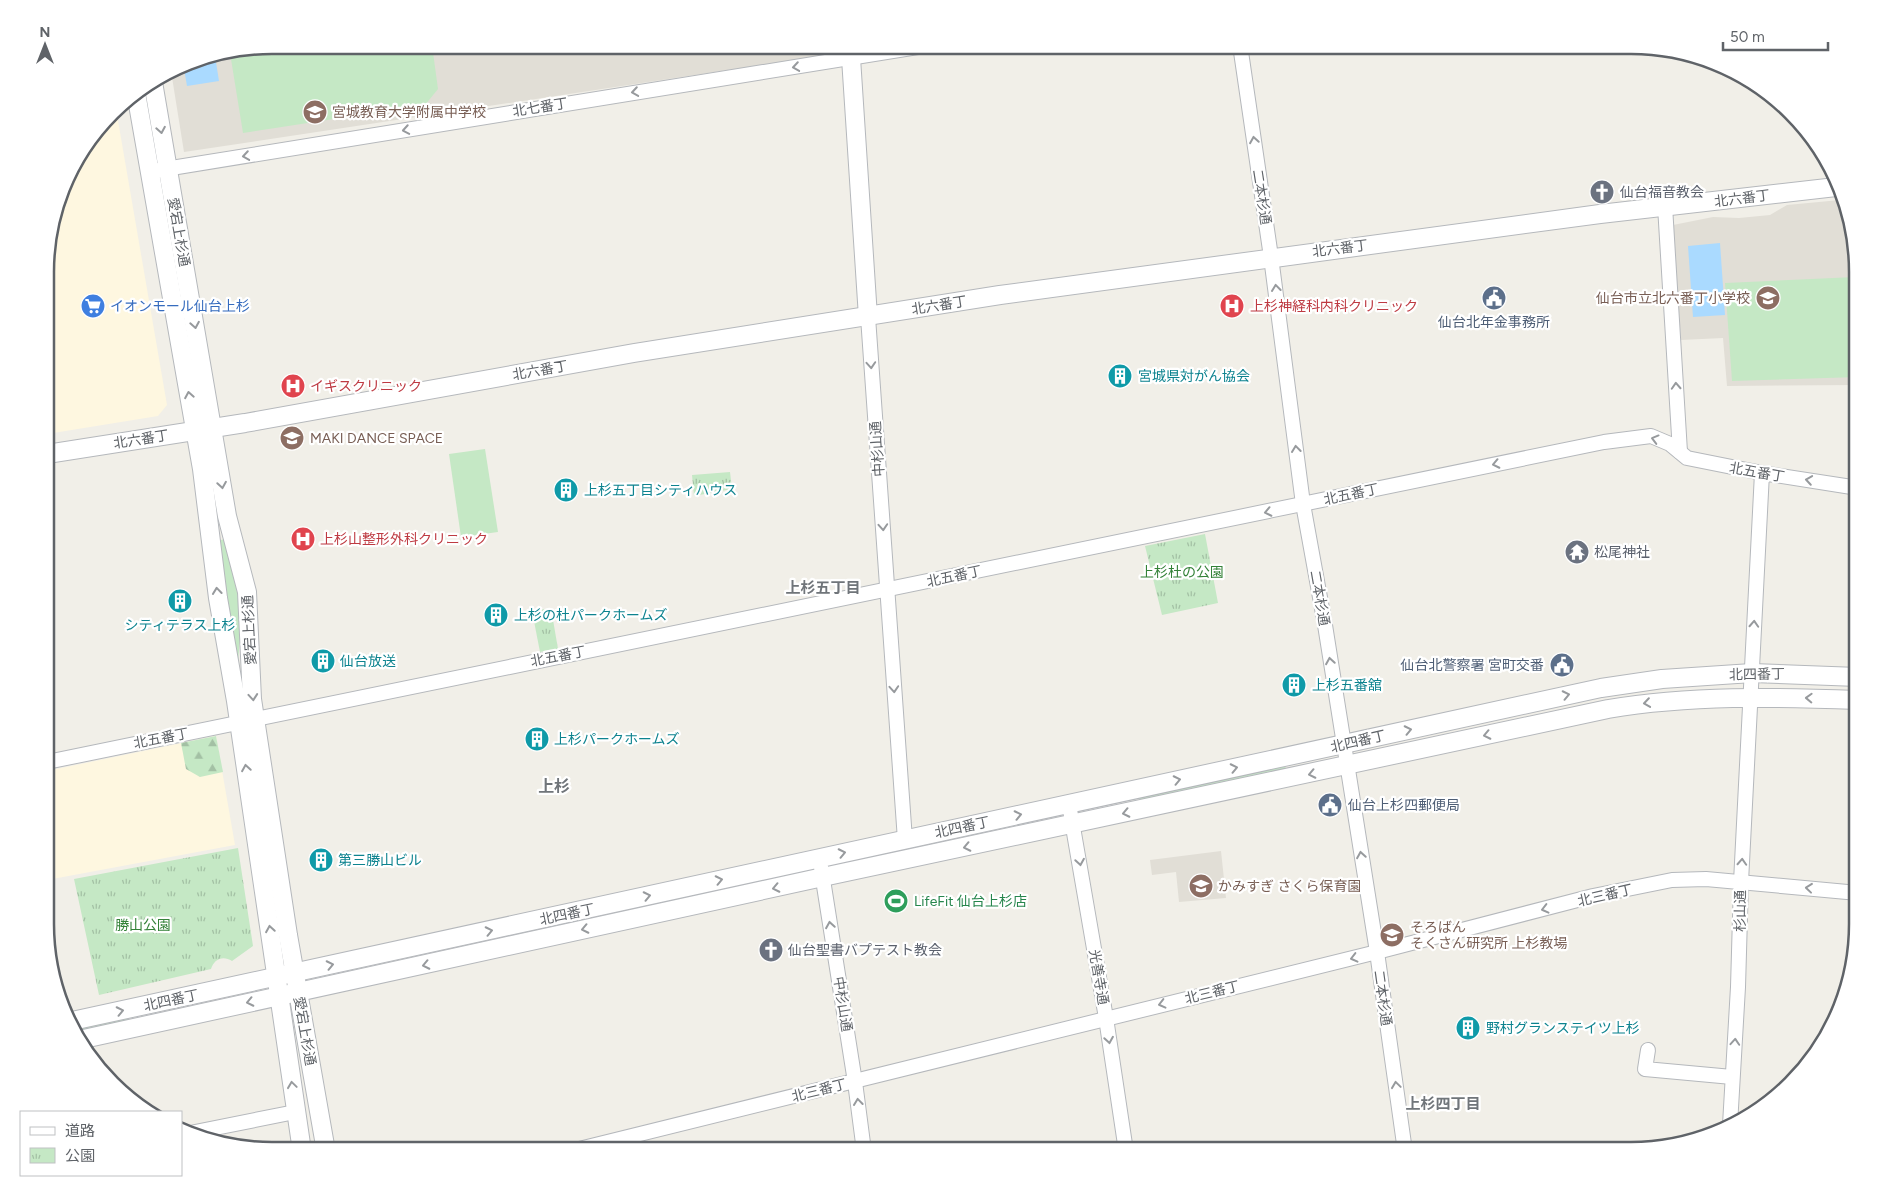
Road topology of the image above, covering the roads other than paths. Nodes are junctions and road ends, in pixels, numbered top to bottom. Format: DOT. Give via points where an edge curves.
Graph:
graph roads {
  1 [pos="875,54"];
  2 [pos="1241,54"];
  3 [pos="851,58"];
  4 [pos="154,88"];
  5 [pos="137,100"];
  6 [pos="168,168"];
  7 [pos="150,171"];
  8 [pos="1833,187"];
  9 [pos="1665,206"];
  10 [pos="1272,257"];
  11 [pos="868,317"];
  12 [pos="213,427"];
  13 [pos="195,430"];
  14 [pos="1680,452"];
  15 [pos="54,453"];
  16 [pos="1762,473"];
  17 [pos="1849,487"];
  18 [pos="1303,504"];
  19 [pos="888,589"];
  20 [pos="1752,673"];
  21 [pos="1849,677"];
  22 [pos="1750,697"];
  23 [pos="1849,700"];
  24 [pos="247,721"];
  25 [pos="1343,744"];
  26 [pos="54,761"];
  27 [pos="1347,766"];
  28 [pos="1069,804"];
  29 [pos="1073,824"];
  30 [pos="905,840"];
  31 [pos="819,858"];
  32 [pos="823,877"];
  33 [pos="1741,882"];
  34 [pos="1849,892"];
  35 [pos="1377,952"];
  36 [pos="295,973"];
  37 [pos="276,977"];
  38 [pos="298,992"];
  39 [pos="279,996"];
  40 [pos="1106,1018"];
  41 [pos="76,1020"];
  42 [pos="86,1038"];
  43 [pos="1648,1050"];
  44 [pos="1732,1077"];
  45 [pos="855,1082"];
  46 [pos="295,1112"];
  47 [pos="1730,1119"];
  48 [pos="201,1131"];
  49 [pos="300,1142"];
  50 [pos="324,1142"];
  51 [pos="610,1142"];
  52 [pos="863,1142"];
  53 [pos="1125,1142"];
  54 [pos="1404,1142"];
  1 -- 3 [label="street, 北七番丁"];
  10 -- 2 [label="street, 二本杉通, one-way"];
  3 -- 6 [label="street, 北七番丁, one-way"];
  3 -- 11 [label="street, 中杉山通"];
  4 -- 6 [label="street, 愛宕上杉通, one-way"];
  5 -- 7 [label="street, 愛宕上杉通"];
  6 -- 7 [label="street, 北七番丁"];
  6 -- 12 [label="street, 愛宕上杉通, one-way"];
  13 -- 7 [label="street, 愛宕上杉通, one-way"];
  8 -- 9 [label="street, 北六番丁"];
  9 -- 10 [label="street, 北六番丁"];
  14 -- 9 [label="street, one-way"];
  10 -- 11 [label="street, 北六番丁"];
  18 -- 10 [label="street, 二本杉通, one-way"];
  11 -- 12 [label="street, 北六番丁" via="634,353"];
  11 -- 19 [label="street, 中杉山通, one-way"];
  12 -- 13 [label="street, 北六番丁"];
  12 -- 24 [label="street, 愛宕上杉通, one-way" via="227,516 247,592 252,699"];
  13 -- 15 [label="street, 北六番丁"];
  24 -- 13 [label="street, 愛宕上杉通, one-way" via="218,598"];
  14 -- 16 [label="street, 北五番丁" via="1687,458"];
  14 -- 18 [label="street, 北五番丁, one-way" via="1651,436 1604,442"];
  17 -- 16 [label="street, 北五番丁, one-way"];
  20 -- 16 [label="street, 杉山通, one-way"];
  18 -- 19 [label="street, 北五番丁, one-way"];
  25 -- 18 [label="street, 二本杉通, one-way"];
  19 -- 24 [label="street, 北五番丁"];
  19 -- 30 [label="street, 中杉山通, one-way"];
  20 -- 21 [label="street, 北四番丁"];
  20 -- 22 [label="street, 杉山通"];
  25 -- 20 [label="street, 北四番丁, one-way" via="1601,688 1662,679"];
  23 -- 22 [label="street, 北四番丁, one-way"];
  22 -- 27 [label="street, 北四番丁, one-way" via="1662,701 1608,709"];
  33 -- 22 [label="street, 杉山通, one-way"];
  24 -- 26 [label="street, 北五番丁"];
  24 -- 36 [label="street, 愛宕上杉通"];
  37 -- 24 [label="street, 愛宕上杉通, one-way"];
  25 -- 27 [label="street, 二本杉通"];
  28 -- 25 [label="street, 北四番丁, one-way"];
  27 -- 29 [label="street, 北四番丁, one-way"];
  35 -- 27 [label="street, 二本杉通, one-way"];
  28 -- 29 [label="street, 光善寺通"];
  30 -- 28 [label="street, 北四番丁, one-way"];
  29 -- 32 [label="street, 北四番丁, one-way"];
  29 -- 40 [label="street, 光善寺通, one-way"];
  31 -- 30 [label="street, 北四番丁, one-way"];
  31 -- 32 [label="street, 中杉山通"];
  36 -- 31 [label="street, 北四番丁, one-way"];
  32 -- 38 [label="street, 北四番丁, one-way"];
  45 -- 32 [label="street, 中杉山通, one-way"];
  34 -- 33 [label="street, 北三番丁, one-way"];
  33 -- 35 [label="street, 北三番丁, one-way" via="1706,879 1661,882 1593,896"];
  44 -- 33 [label="street, 杉山通, one-way"];
  35 -- 40 [label="street, 北三番丁, one-way"];
  54 -- 35 [label="street, 二本杉通, one-way"];
  36 -- 37 [label="street, 北四番丁"];
  36 -- 38 [label="street, 愛宕上杉通"];
  37 -- 39 [label="street, 愛宕上杉通"];
  41 -- 37 [label="street, 北四番丁, one-way"];
  38 -- 39 [label="street, 北四番丁"];
  38 -- 50 [label="street, 愛宕上杉通"];
  39 -- 42 [label="street, 北四番丁, one-way"];
  46 -- 39 [label="street, 愛宕上杉通, one-way"];
  40 -- 45 [label="street, 北三番丁"];
  40 -- 53 [label="street, 光善寺通, one-way"];
  43 -- 44 [label="street" via="1645,1069"];
  44 -- 47 [label="street, 杉山通"];
  45 -- 51 [label="street, 北三番丁"];
  52 -- 45 [label="street, 中杉山通, one-way"];
  46 -- 48 [label="street"];
  46 -- 49 [label="street, 愛宕上杉通"];
}
